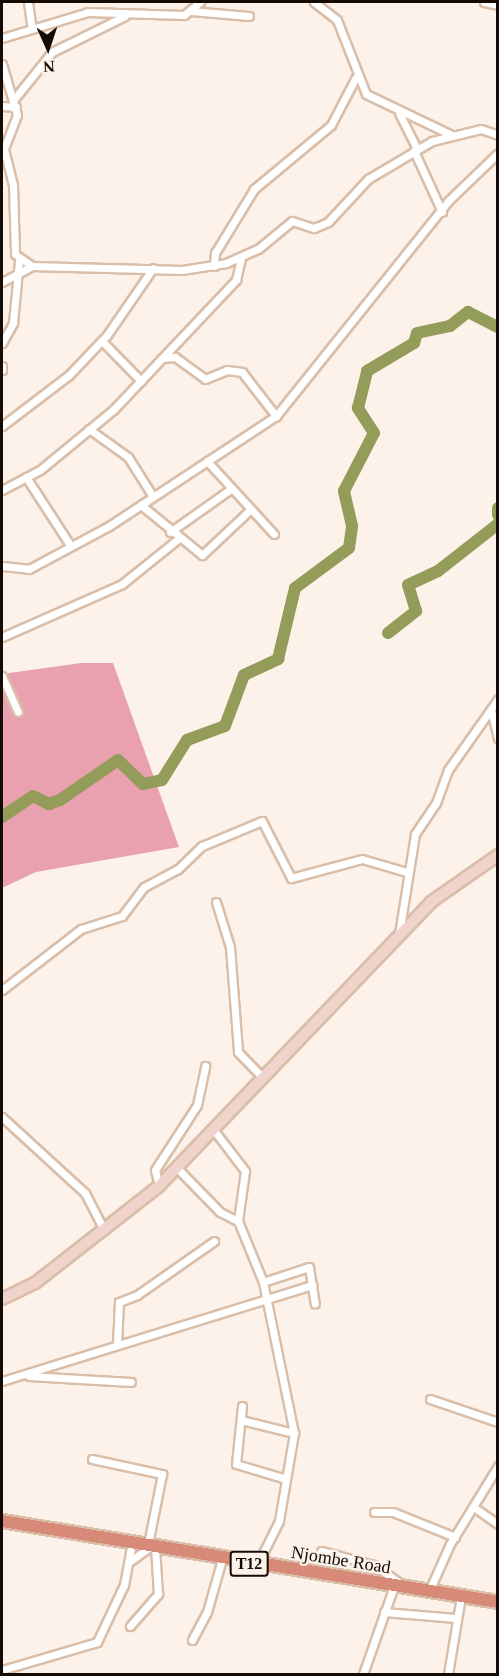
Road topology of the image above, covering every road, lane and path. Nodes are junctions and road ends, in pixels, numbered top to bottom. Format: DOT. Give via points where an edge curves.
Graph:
graph roads {
  1 [pos="28,2"];
  2 [pos="200,2"];
  3 [pos="314,2"];
  4 [pos="484,2"];
  5 [pos="498,5"];
  6 [pos="191,11"];
  7 [pos="125,16"];
  8 [pos="249,16"];
  9 [pos="32,29"];
  10 [pos="2,38"];
  11 [pos="2,64"];
  12 [pos="356,77"];
  13 [pos="362,88"];
  14 [pos="15,98"];
  15 [pos="345,99"];
  16 [pos="2,106"];
  17 [pos="16,107"];
  18 [pos="399,113"];
  19 [pos="450,134"];
  20 [pos="498,135"];
  21 [pos="416,150"];
  22 [pos="4,153"];
  23 [pos="498,153"];
  24 [pos="2,162"];
  25 [pos="442,212"];
  26 [pos="241,259"];
  27 [pos="19,261"];
  28 [pos="32,266"];
  29 [pos="213,266"];
  30 [pos="153,268"];
  31 [pos="17,274"];
  32 [pos="2,282"];
  33 [pos="102,341"];
  34 [pos="2,343"];
  35 [pos="162,358"];
  36 [pos="141,381"];
  37 [pos="276,416"];
  38 [pos="2,426"];
  39 [pos="89,429"];
  40 [pos="207,461"];
  41 [pos="26,477"];
  42 [pos="2,490"];
  43 [pos="229,490"];
  44 [pos="152,495"];
  45 [pos="141,505"];
  46 [pos="250,510"];
  47 [pos="170,532"];
  48 [pos="274,534"];
  49 [pos="178,539"];
  50 [pos="70,545"];
  51 [pos="2,566"];
  52 [pos="2,638"];
  53 [pos="2,676"];
  54 [pos="498,699"];
  55 [pos="491,710"];
  56 [pos="18,712"];
  57 [pos="498,738"];
  58 [pos="498,855"];
  59 [pos="407,872"];
  60 [pos="216,902"];
  61 [pos="398,936"];
  62 [pos="2,990"];
  63 [pos="205,1066"];
  64 [pos="262,1078"];
  65 [pos="2,1117"];
  66 [pos="213,1129"];
  67 [pos="178,1169"];
  68 [pos="159,1186"];
  69 [pos="238,1221"];
  70 [pos="104,1230"];
  71 [pos="214,1241"];
  72 [pos="263,1282"];
  73 [pos="312,1285"];
  74 [pos="267,1298"];
  75 [pos="2,1299"];
  76 [pos="315,1304"];
  77 [pos="117,1344"];
  78 [pos="26,1376"];
  79 [pos="2,1381"];
  80 [pos="131,1382"];
  81 [pos="430,1399"];
  82 [pos="242,1406"];
  83 [pos="241,1420"];
  84 [pos="498,1422"];
  85 [pos="294,1433"];
  86 [pos="92,1460"];
  87 [pos="498,1466"];
  88 [pos="286,1479"];
  89 [pos="475,1508"];
  90 [pos="374,1512"];
  91 [pos="2,1521"];
  92 [pos="498,1524"];
  93 [pos="454,1537"];
  94 [pos="144,1544"];
  95 [pos="321,1551"];
  96 [pos="222,1559"];
  97 [pos="132,1560"];
  98 [pos="256,1565"];
  99 [pos="394,1586"];
  100 [pos="408,1588"];
  101 [pos="429,1591"];
  102 [pos="461,1596"];
  103 [pos="498,1602"];
  104 [pos="384,1612"];
  105 [pos="456,1618"];
  106 [pos="130,1626"];
  107 [pos="192,1640"];
  108 [pos="2,1670"];
  109 [pos="363,1674"];
  110 [pos="448,1674"];
  1 -- 9 [label="street"];
  2 -- 6 [label="street"];
  3 -- 12 [label="street" via="338,20"];
  4 -- 5 [label="street"];
  6 -- 7 [label="street"];
  6 -- 8 [label="street"];
  7 -- 9 [label="street" via="88,12"];
  7 -- 14 [label="street" via="52,52"];
  9 -- 10 [label="street"];
  11 -- 14 [label="street"];
  12 -- 13 [label="street"];
  12 -- 15 [label="street"];
  13 -- 15 [label="street"];
  13 -- 18 [label="street" via="374,102"];
  14 -- 17 [label="street"];
  15 -- 29 [label="street" via="331,125 254,189 215,253"];
  16 -- 17 [label="street"];
  17 -- 22 [label="street"];
  18 -- 19 [label="street"];
  18 -- 21 [label="street"];
  19 -- 20 [label="street" via="488,129"];
  19 -- 21 [label="street"];
  21 -- 25 [label="street"];
  21 -- 26 [label="street" via="363,184 328,222 314,228 292,221"];
  22 -- 24 [label="street"];
  22 -- 27 [label="street" via="13,185"];
  23 -- 25 [label="street"];
  25 -- 37 [label="street"];
  26 -- 29 [label="street"];
  26 -- 35 [label="street" via="239,276"];
  27 -- 28 [label="street"];
  27 -- 31 [label="street"];
  28 -- 30 [label="street"];
  28 -- 31 [label="street"];
  29 -- 30 [label="street"];
  30 -- 33 [label="street" via="130,309"];
  31 -- 32 [label="street"];
  31 -- 34 [label="street" via="13,323"];
  33 -- 36 [label="street"];
  33 -- 38 [label="street" via="69,375"];
  35 -- 36 [label="street"];
  35 -- 37 [label="street" via="175,357 205,379 227,370 242,372"];
  36 -- 39 [label="street"];
  37 -- 40 [label="street"];
  39 -- 41 [label="street"];
  39 -- 44 [label="street" via="128,457"];
  40 -- 43 [label="street"];
  40 -- 44 [label="street"];
  41 -- 42 [label="street"];
  41 -- 50 [label="street"];
  43 -- 46 [label="street"];
  43 -- 47 [label="street"];
  44 -- 45 [label="street"];
  45 -- 47 [label="street"];
  45 -- 50 [label="street"];
  46 -- 48 [label="street"];
  46 -- 49 [label="street" via="202,555"];
  47 -- 49 [label="street"];
  49 -- 52 [label="street" via="127,581"];
  50 -- 51 [label="street" via="29,569"];
  53 -- 56 [label="street"];
  54 -- 55 [label="street"];
  55 -- 57 [label="street"];
  55 -- 59 [label="street" via="448,770 436,803 414,834"];
  58 -- 61 [label="main road" via="432,902"];
  59 -- 61 [label="street"];
  59 -- 62 [label="street" via="362,859 291,878 262,821 202,846 178,869 144,887 122,916 81,929"];
  60 -- 64 [label="street" via="230,947 238,1052"];
  61 -- 64 [label="main road"];
  63 -- 68 [label="street" via="197,1105 155,1170"];
  64 -- 66 [label="main road"];
  65 -- 70 [label="street" via="85,1193"];
  66 -- 67 [label="main road"];
  66 -- 69 [label="street" via="245,1171"];
  67 -- 68 [label="main road"];
  67 -- 69 [label="street" via="220,1212"];
  68 -- 70 [label="main road"];
  69 -- 72 [label="street"];
  70 -- 75 [label="main road" via="34,1283"];
  71 -- 77 [label="street" via="137,1295 119,1302"];
  72 -- 73 [label="street" via="309,1267"];
  72 -- 74 [label="street"];
  73 -- 74 [label="street"];
  73 -- 76 [label="street"];
  74 -- 77 [label="street"];
  74 -- 85 [label="street"];
  77 -- 78 [label="street"];
  78 -- 79 [label="street"];
  78 -- 80 [label="street"];
  81 -- 84 [label="street"];
  82 -- 83 [label="street"];
  83 -- 85 [label="street"];
  83 -- 88 [label="street" via="236,1464"];
  85 -- 88 [label="street"];
  86 -- 94 [label="street" via="162,1474 158,1513"];
  87 -- 89 [label="street"];
  88 -- 98 [label="street" via="275,1532"];
  89 -- 92 [label="street"];
  89 -- 93 [label="street"];
  90 -- 93 [label="street" via="393,1512"];
  91 -- 94 [label="highway, Njombe Road / T12"];
  93 -- 101 [label="street"];
  94 -- 96 [label="highway, Njombe Road / T12"];
  94 -- 97 [label="street" via="145,1554"];
  94 -- 97 [label="street" via="127,1553"];
  94 -- 106 [label="street" via="158,1594"];
  95 -- 100 [label="street" via="374,1565"];
  96 -- 98 [label="highway, Njombe Road / T12"];
  96 -- 107 [label="street"];
  97 -- 108 [label="street" via="97,1642"];
  98 -- 99 [label="highway, Njombe Road / T12"];
  99 -- 100 [label="highway, Njombe Road / T12"];
  99 -- 104 [label="street"];
  100 -- 101 [label="highway, Njombe Road / T12"];
  101 -- 102 [label="highway, Njombe Road / T12"];
  102 -- 103 [label="highway, Njombe Road / T12"];
  102 -- 105 [label="street"];
  104 -- 105 [label="street"];
  104 -- 109 [label="street"];
  105 -- 110 [label="street"];
}
